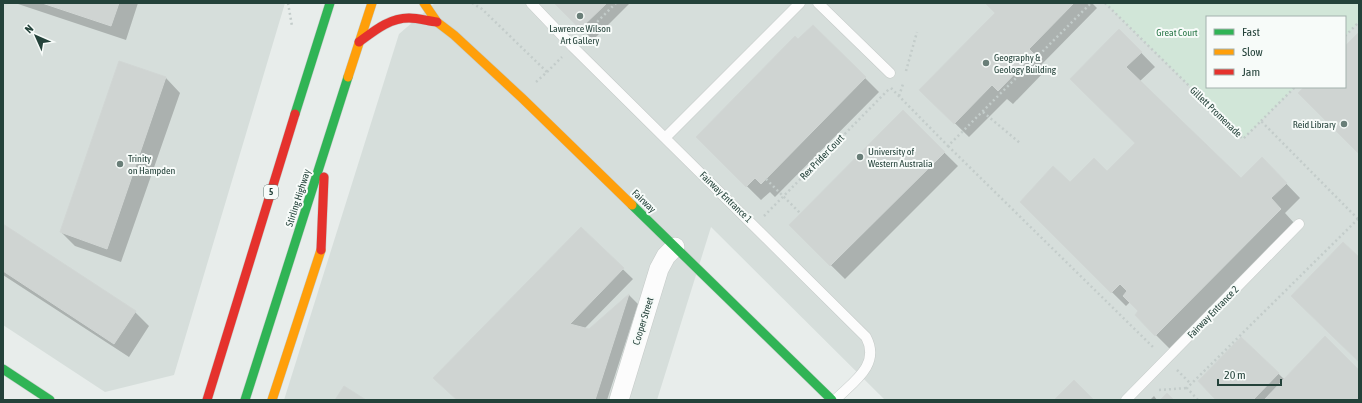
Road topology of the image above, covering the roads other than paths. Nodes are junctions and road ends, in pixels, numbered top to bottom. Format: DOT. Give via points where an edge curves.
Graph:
graph roads {
  1 [pos="330,3"];
  2 [pos="372,3"];
  3 [pos="424,3"];
  4 [pos="531,3"];
  5 [pos="800,3"];
  6 [pos="818,3"];
  7 [pos="437,22"];
  8 [pos="360,42"];
  9 [pos="890,73"];
  10 [pos="665,138"];
  11 [pos="325,148"];
  12 [pos="1299,224"];
  13 [pos="675,247"];
  14 [pos="3,368"];
  15 [pos="213,381"];
  16 [pos="50,400"];
  17 [pos="197,400"];
  18 [pos="207,400"];
  19 [pos="245,400"];
  20 [pos="272,400"];
  21 [pos="619,400"];
  22 [pos="832,400"];
  23 [pos="835,400"];
  24 [pos="1126,400"];
  1 -- 15 [label="main road, 5"];
  2 -- 8 [label="main road, Stirling Highway"];
  3 -- 7 [label="main road"];
  4 -- 10 [label="lane, Fairway Entrance 1"];
  5 -- 10 [label="lane"];
  6 -- 9 [label="lane"];
  7 -- 8 [label="main road" via="397,19"];
  7 -- 13 [label="main road, Fairway" via="522,98"];
  8 -- 11 [label="main road, Stirling Highway"];
  10 -- 23 [label="lane, Fairway Entrance 1" via="857,326 868,340 871,355 866,370"];
  11 -- 19 [label="main road, Stirling Highway"];
  11 -- 20 [label="main road" via="321,252"];
  12 -- 24 [label="lane, Fairway Entrance 2"];
  13 -- 21 [label="street, Cooper Street" via="659,269"];
  13 -- 22 [label="main road, Fairway"];
  14 -- 16 [label="main road"];
  15 -- 17 [label="main road"];
  15 -- 18 [label="main road, 5"];
}
